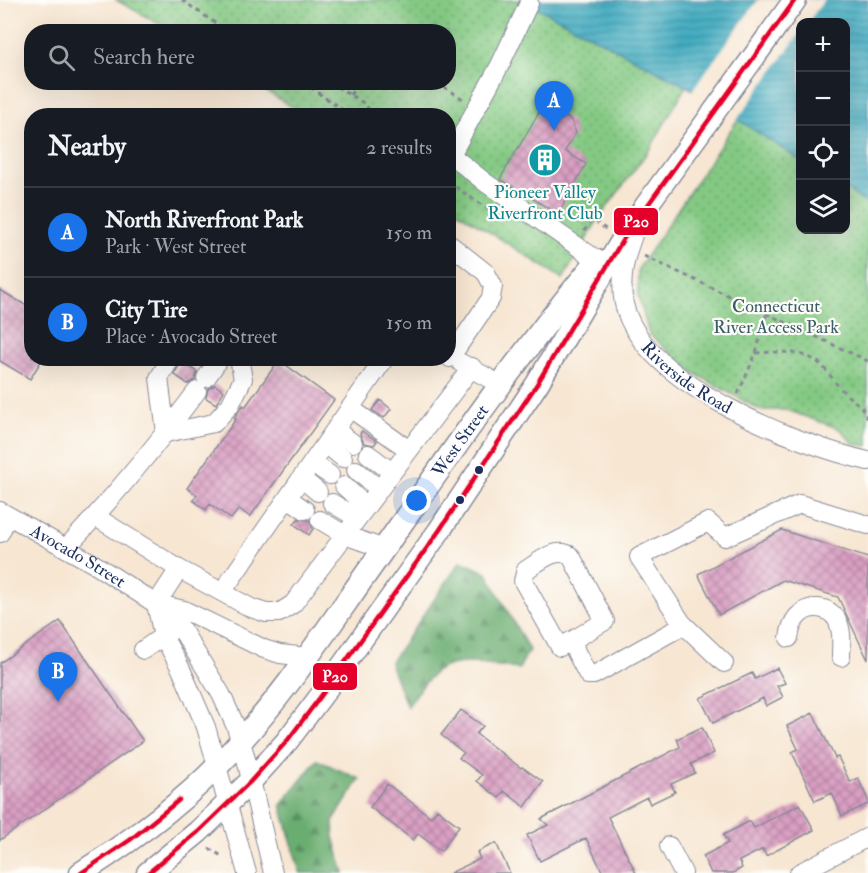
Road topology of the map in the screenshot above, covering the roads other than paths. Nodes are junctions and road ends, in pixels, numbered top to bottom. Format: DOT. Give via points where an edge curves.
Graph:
graph roads {
  1 [pos="795,0"];
  2 [pos="529,3"];
  3 [pos="456,146"];
  4 [pos="456,159"];
  5 [pos="646,206"];
  6 [pos="456,249"];
  7 [pos="597,260"];
  8 [pos="456,347"];
  9 [pos="456,360"];
  10 [pos="166,366"];
  11 [pos="214,366"];
  12 [pos="241,366"];
  13 [pos="379,366"];
  14 [pos="472,367"];
  15 [pos="501,385"];
  16 [pos="526,401"];
  17 [pos="350,408"];
  18 [pos="166,433"];
  19 [pos="331,437"];
  20 [pos="409,450"];
  21 [pos="868,461"];
  22 [pos="312,463"];
  23 [pos="392,472"];
  24 [pos="301,478"];
  25 [pos="379,489"];
  26 [pos="288,498"];
  27 [pos="362,512"];
  28 [pos="4,513"];
  29 [pos="96,516"];
  30 [pos="868,525"];
  31 [pos="0,533"];
  32 [pos="345,535"];
  33 [pos="66,548"];
  34 [pos="384,549"];
  35 [pos="178,569"];
  36 [pos="222,592"];
  37 [pos="156,604"];
  38 [pos="178,625"];
  39 [pos="684,625"];
  40 [pos="163,636"];
  41 [pos="789,638"];
  42 [pos="573,640"];
  43 [pos="143,650"];
  44 [pos="307,657"];
  45 [pos="841,657"];
  46 [pos="724,663"];
  47 [pos="241,741"];
  48 [pos="217,766"];
  49 [pos="250,782"];
  50 [pos="227,805"];
  51 [pos="868,837"];
  52 [pos="669,846"];
  53 [pos="81,873"];
  54 [pos="148,873"];
  55 [pos="247,873"];
  56 [pos="273,873"];
  57 [pos="683,873"];
  58 [pos="799,873"];
  1 -- 5 [label="main road, West Street"];
  2 -- 3 [label="street"];
  4 -- 7 [label="street"];
  5 -- 7 [label="main road, West Street"];
  5 -- 16 [label="main road, West Street"];
  5 -- 21 [label="street, Riverside Road" via="626,252 622,280 628,318 646,346 686,380 738,413 800,440"];
  6 -- 8 [label="street" via="486,273 494,286 491,298"];
  7 -- 15 [label="main road, West Street"];
  9 -- 14 [label="street"];
  10 -- 18 [label="street" via="159,378"];
  11 -- 18 [label="street"];
  12 -- 18 [label="street" via="243,379 230,405 214,423"];
  13 -- 17 [label="street"];
  14 -- 15 [label="street"];
  14 -- 20 [label="street"];
  15 -- 16 [label="main road"];
  15 -- 34 [label="main road, West Street"];
  16 -- 49 [label="main road, West Street" via="321,696"];
  17 -- 19 [label="street"];
  17 -- 20 [label="street"];
  18 -- 29 [label="street"];
  19 -- 22 [label="street"];
  19 -- 23 [label="street" via="361,448"];
  19 -- 25 [label="street" via="349,464"];
  20 -- 23 [label="street"];
  22 -- 24 [label="street"];
  22 -- 27 [label="street" via="337,481"];
  23 -- 25 [label="street"];
  24 -- 26 [label="street"];
  24 -- 27 [label="street" via="325,497"];
  25 -- 27 [label="street"];
  26 -- 32 [label="street"];
  26 -- 36 [label="street"];
  27 -- 32 [label="street"];
  28 -- 31 [label="street"];
  28 -- 33 [label="street, Avocado Street"];
  29 -- 33 [label="street"];
  29 -- 35 [label="street"];
  30 -- 39 [label="street" via="800,504 725,537 708,522 639,557"];
  32 -- 34 [label="street"];
  32 -- 36 [label="street" via="293,604 279,613 266,613"];
  33 -- 37 [label="street, Avocado Street"];
  34 -- 44 [label="main road, West Street"];
  35 -- 36 [label="street"];
  35 -- 37 [label="street"];
  37 -- 38 [label="street, Avocado Street"];
  37 -- 40 [label="street"];
  37 -- 44 [label="street, Avocado Street" via="184,610 264,649"];
  38 -- 40 [label="street"];
  38 -- 47 [label="street, Avocado Street" via="221,694"];
  39 -- 42 [label="street" via="594,675 588,675"];
  39 -- 46 [label="street"];
  40 -- 43 [label="street"];
  40 -- 48 [label="street" via="203,717"];
  41 -- 45 [label="street" via="798,615 817,607 827,609 840,627"];
  42 -- 42 [label="street" via="605,621 571,556 553,554 526,570 524,581 560,647"];
  44 -- 47 [label="main road, West Street"];
  47 -- 48 [label="main road, West Street"];
  47 -- 49 [label="street, Avocado Street"];
  48 -- 50 [label="street"];
  48 -- 53 [label="main road, West Street" via="147,826"];
  49 -- 50 [label="main road, West Street"];
  49 -- 56 [label="street, Avocado Street"];
  50 -- 54 [label="main road, West Street"];
  50 -- 55 [label="street"];
  51 -- 58 [label="street"];
  52 -- 57 [label="street"];
}
